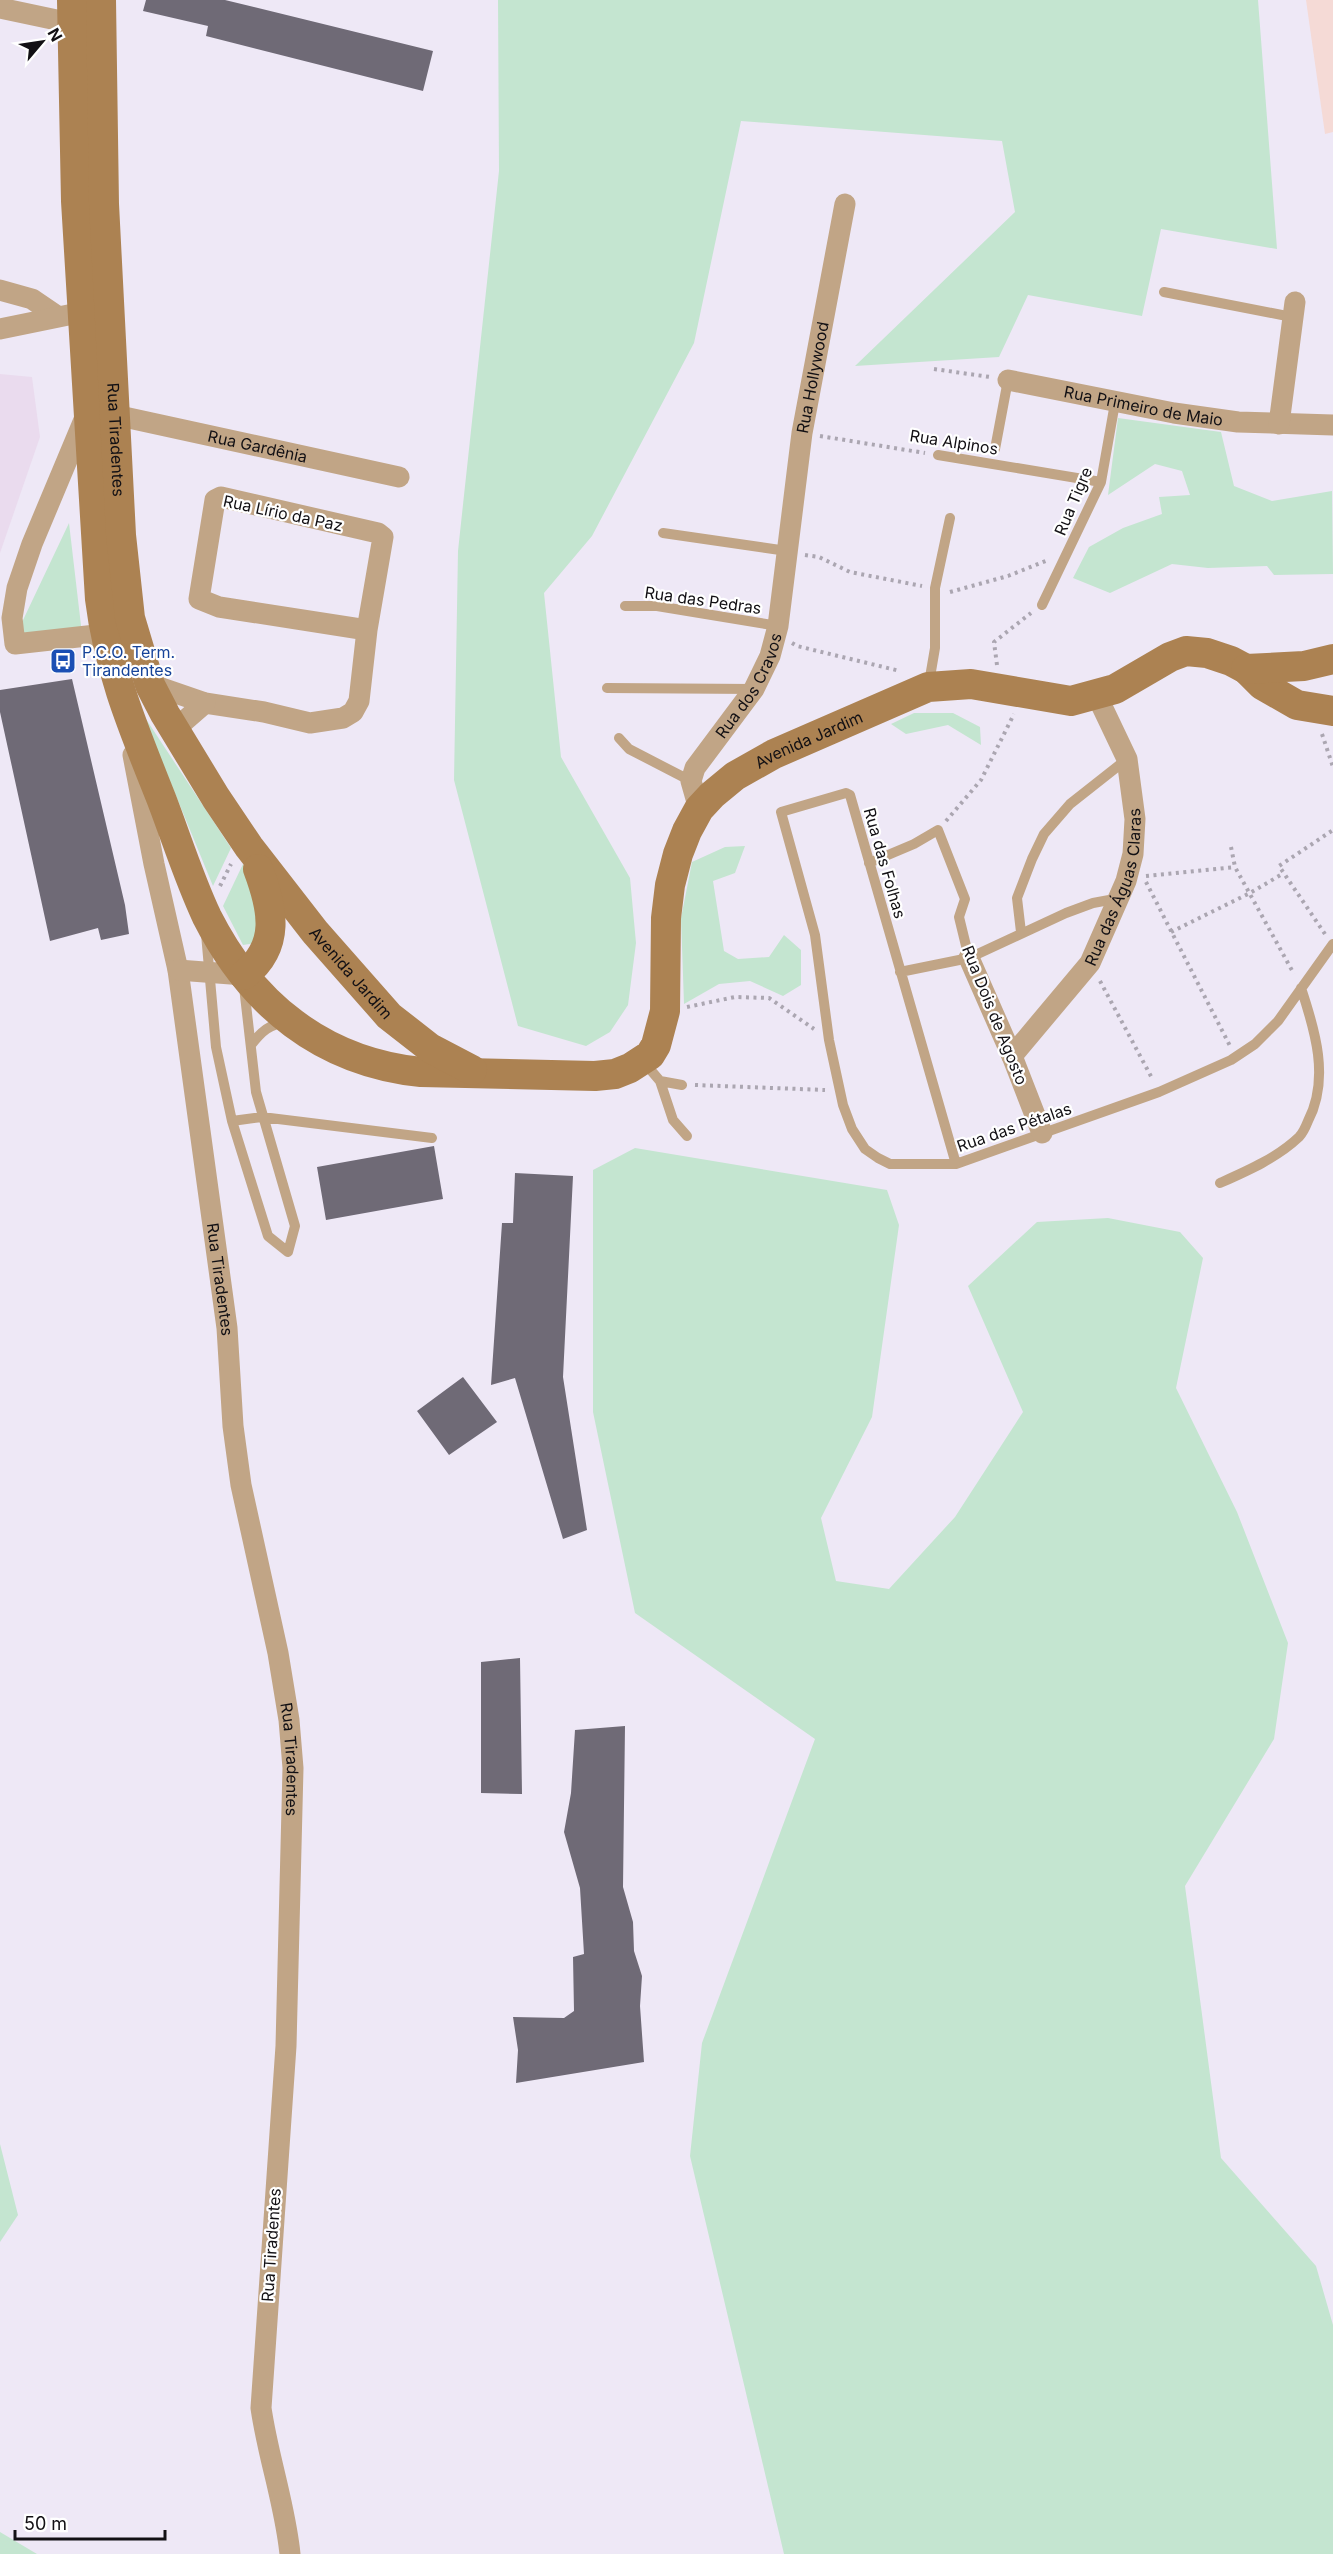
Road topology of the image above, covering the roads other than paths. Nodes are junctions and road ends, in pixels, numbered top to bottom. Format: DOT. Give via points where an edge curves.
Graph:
graph roads {
  1 [pos="101,0"];
  2 [pos="38,8"];
  3 [pos="0,9"];
  4 [pos="72,12"];
  5 [pos="102,29"];
  6 [pos="845,204"];
  7 [pos="0,290"];
  8 [pos="1164,292"];
  9 [pos="1294,309"];
  10 [pos="70,314"];
  11 [pos="0,330"];
  12 [pos="1008,380"];
  13 [pos="1115,403"];
  14 [pos="102,412"];
  15 [pos="1279,424"];
  16 [pos="1333,425"];
  17 [pos="995,449"];
  18 [pos="938,455"];
  19 [pos="399,477"];
  20 [pos="1101,482"];
  21 [pos="950,518"];
  22 [pos="663,533"];
  23 [pos="787,551"];
  24 [pos="125,586"];
  25 [pos="1042,605"];
  26 [pos="625,606"];
  27 [pos="778,626"];
  28 [pos="367,630"];
  29 [pos="105,634"];
  30 [pos="1333,659"];
  31 [pos="917,679"];
  32 [pos="1280,681"];
  33 [pos="150,685"];
  34 [pos="607,688"];
  35 [pos="754,690"];
  36 [pos="1097,696"];
  37 [pos="206,703"];
  38 [pos="124,705"];
  39 [pos="1327,723"];
  40 [pos="174,730"];
  41 [pos="619,738"];
  42 [pos="1127,759"];
  43 [pos="695,795"];
  44 [pos="243,851"];
  45 [pos="869,863"];
  46 [pos="1120,898"];
  47 [pos="210,902"];
  48 [pos="1021,932"];
  49 [pos="1332,944"];
  50 [pos="969,957"];
  51 [pos="178,970"];
  52 [pos="208,972"];
  53 [pos="900,972"];
  54 [pos="244,975"];
  55 [pos="1301,988"];
  56 [pos="291,1023"];
  57 [pos="829,1040"];
  58 [pos="251,1045"];
  59 [pos="1012,1056"];
  60 [pos="652,1071"];
  61 [pos="477,1072"];
  62 [pos="682,1085"];
  63 [pos="262,1117"];
  64 [pos="232,1121"];
  65 [pos="1042,1133"];
  66 [pos="687,1136"];
  67 [pos="432,1137"];
  68 [pos="956,1164"];
  69 [pos="1220,1183"];
  70 [pos="290,2554"];
  1 -- 5 [label="street, Rua Tiradentes"];
  2 -- 3 [label="street"];
  2 -- 4 [label="street"];
  4 -- 5 [label="street"];
  4 -- 10 [label="street, Rua Tiradentes" via="76,201"];
  5 -- 14 [label="street, Rua Tiradentes"];
  6 -- 23 [label="street, Rua Hollywood" via="802,433"];
  7 -- 10 [label="street"];
  8 -- 9 [label="lane"];
  9 -- 15 [label="street"];
  10 -- 11 [label="street"];
  10 -- 14 [label="street, Rua Tiradentes"];
  12 -- 13 [label="street, Rua Primeiro de Maio"];
  12 -- 17 [label="lane"];
  13 -- 15 [label="street, Rua Primeiro de Maio" via="1238,422"];
  13 -- 20 [label="lane, Rua Tigre"];
  14 -- 19 [label="street, Rua Gardênia"];
  14 -- 24 [label="street, Rua Tiradentes"];
  14 -- 29 [label="street, Rua Tiradentes"];
  14 -- 29 [label="street, Rua Tiradentes" via="32,544 17,588 12,618 15,644"];
  15 -- 16 [label="street, Rua Primeiro de Maio"];
  18 -- 20 [label="lane, Rua Alpinos"];
  20 -- 25 [label="lane, Rua Tigre"];
  21 -- 31 [label="lane" via="935,588 935,648"];
  22 -- 23 [label="lane"];
  23 -- 27 [label="street, Rua dos Cravos"];
  24 -- 29 [label="street"];
  24 -- 33 [label="street, Rua Tiradentes" via="135,641"];
  26 -- 27 [label="lane, Rua das Pedras" via="657,606"];
  27 -- 35 [label="street, Rua dos Cravos" via="770,656"];
  28 -- 28 [label="street, Rua Lírio da Paz" via="219,607 199,599 215,500 221,497 381,535 384,543"];
  28 -- 37 [label="street, Rua Lírio da Paz" via="359,701 353,712 343,718 310,723"];
  29 -- 33 [label="street" via="117,638 135,672"];
  29 -- 38 [label="street, Rua Tiradentes"];
  30 -- 32 [label="street"];
  31 -- 36 [label="street, Avenida Jardim" via="1071,701"];
  31 -- 43 [label="street, Avenida Jardim"];
  32 -- 36 [label="street, Avenida Jardim" via="1218,656 1186,651"];
  32 -- 39 [label="street" via="1297,705"];
  33 -- 37 [label="street, Rua Lírio da Paz"];
  33 -- 40 [label="street, Rua Tiradentes"];
  34 -- 35 [label="lane"];
  35 -- 43 [label="street, Rua dos Cravos" via="695,768"];
  36 -- 42 [label="street, Rua das Águas Claras"];
  37 -- 40 [label="street"];
  38 -- 47 [label="street, Rua Tiradentes"];
  38 -- 51 [label="street, Rua Tiradentes"];
  40 -- 44 [label="street, Rua Tiradentes"];
  41 -- 43 [label="lane"];
  42 -- 46 [label="street, Rua das Águas Claras" via="1135,819 1133,854"];
  42 -- 48 [label="lane" via="1071,804 1044,834 1017,898"];
  43 -- 60 [label="street, Avenida Jardim" via="670,885 665,1011"];
  44 -- 54 [label="street" via="269,903 271,932 265,952"];
  44 -- 61 [label="street, Avenida Jardim" via="389,1016 430,1048"];
  45 -- 50 [label="lane, Rua Dois de Agosto" via="938,830 965,899 959,916"];
  45 -- 53 [label="lane, Rua das Folhas"];
  45 -- 57 [label="lane, Rua das Folhas" via="848,794 780,813 815,935"];
  46 -- 48 [label="lane" via="1093,903"];
  46 -- 59 [label="street, Rua das Águas Claras" via="1090,963"];
  47 -- 52 [label="lane, Rua Tiradentes"];
  47 -- 54 [label="street, Rua Tiradentes" via="227,952"];
  48 -- 50 [label="lane"];
  49 -- 55 [label="lane, Rua das Pétalas"];
  50 -- 53 [label="lane"];
  50 -- 59 [label="street, Rua Dois de Agosto"];
  51 -- 52 [label="street"];
  51 -- 70 [label="street, Rua Tiradentes" via="227,1328 241,1485 276,1641 293,1768 286,2046 261,2408"];
  52 -- 54 [label="street"];
  52 -- 64 [label="lane, Rua Tiradentes" via="216,1047"];
  53 -- 68 [label="lane, Rua das Folhas"];
  54 -- 56 [label="street, Avenida Jardim" via="268,1004"];
  54 -- 58 [label="lane"];
  55 -- 65 [label="lane, Rua das Pétalas" via="1278,1022 1236,1056 1159,1092"];
  55 -- 69 [label="lane" via="1315,1030 1320,1070 1315,1108 1300,1136 1256,1167"];
  56 -- 58 [label="lane" via="263,1030"];
  56 -- 61 [label="street, Avenida Jardim" via="327,1045 374,1064 421,1072"];
  57 -- 68 [label="lane, Rua das Pétalas" via="852,1129 865,1149 890,1164"];
  58 -- 63 [label="lane"];
  59 -- 65 [label="street, Rua Dois de Agosto"];
  60 -- 61 [label="street, Avenida Jardim" via="596,1076"];
  60 -- 62 [label="lane"];
  60 -- 66 [label="lane" via="673,1120"];
  63 -- 64 [label="lane"];
  63 -- 64 [label="lane, Rua Tiradentes" via="296,1226 288,1252 268,1236"];
  63 -- 67 [label="lane"];
  65 -- 68 [label="lane, Rua das Pétalas"];
}
